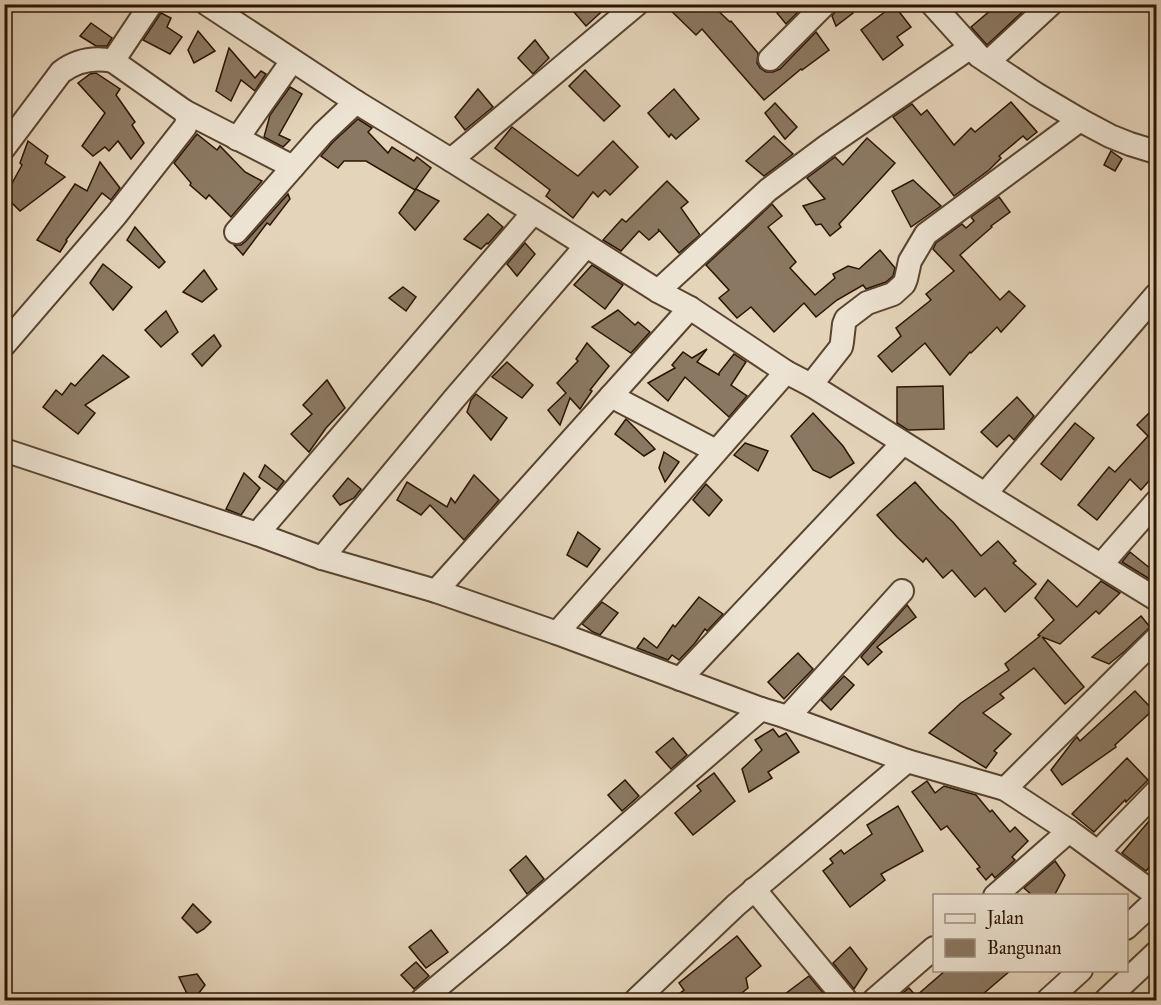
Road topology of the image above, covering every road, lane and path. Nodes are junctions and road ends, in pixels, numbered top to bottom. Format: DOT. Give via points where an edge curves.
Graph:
graph roads {
  1 [pos="151,4"];
  2 [pos="207,4"];
  3 [pos="637,4"];
  4 [pos="825,4"];
  5 [pos="932,4"];
  6 [pos="1051,4"];
  7 [pos="971,47"];
  8 [pos="770,59"];
  9 [pos="113,61"];
  10 [pos="292,61"];
  11 [pos="988,62"];
  12 [pos="356,102"];
  13 [pos="184,111"];
  14 [pos="1080,120"];
  15 [pos="8,138"];
  16 [pos="237,139"];
  17 [pos="1156,152"];
  18 [pos="451,160"];
  19 [pos="293,168"];
  20 [pos="533,213"];
  21 [pos="236,232"];
  22 [pos="586,246"];
  23 [pos="658,291"];
  24 [pos="1156,295"];
  25 [pos="690,308"];
  26 [pos="4,345"];
  27 [pos="786,372"];
  28 [pos="811,385"];
  29 [pos="611,396"];
  30 [pos="903,443"];
  31 [pos="4,450"];
  32 [pos="717,451"];
  33 [pos="985,494"];
  34 [pos="1156,502"];
  35 [pos="257,534"];
  36 [pos="322,558"];
  37 [pos="1101,565"];
  38 [pos="436,591"];
  39 [pos="902,591"];
  40 [pos="1156,599"];
  41 [pos="557,633"];
  42 [pos="1156,639"];
  43 [pos="680,679"];
  44 [pos="761,709"];
  45 [pos="788,717"];
  46 [pos="908,761"];
  47 [pos="1005,789"];
  48 [pos="1156,792"];
  49 [pos="1069,831"];
  50 [pos="1098,852"];
  51 [pos="754,889"];
  52 [pos="997,894"];
  53 [pos="1156,895"];
  54 [pos="1156,900"];
  55 [pos="1128,926"];
  56 [pos="933,949"];
  57 [pos="1156,952"];
  58 [pos="1079,972"];
  59 [pos="422,1000"];
  60 [pos="636,1000"];
  61 [pos="846,1000"];
  62 [pos="874,1000"];
  63 [pos="1048,1000"];
  64 [pos="1106,1000"];
  1 -- 9 [label="street"];
  2 -- 10 [label="street"];
  3 -- 18 [label="street"];
  4 -- 8 [label="street"];
  5 -- 7 [label="street"];
  6 -- 11 [label="street"];
  7 -- 11 [label="street"];
  7 -- 23 [label="street" via="768,190"];
  9 -- 13 [label="street"];
  9 -- 15 [label="street" via="87,59 70,66"];
  10 -- 12 [label="street"];
  10 -- 16 [label="street"];
  11 -- 14 [label="street"];
  12 -- 18 [label="street"];
  12 -- 19 [label="street"];
  13 -- 16 [label="street"];
  13 -- 26 [label="street" via="188,119 185,127 116,215"];
  14 -- 17 [label="street"];
  14 -- 28 [label="street" via="926,234 910,261 904,284 846,319 841,347"];
  16 -- 19 [label="street"];
  18 -- 20 [label="street"];
  19 -- 21 [label="street"];
  20 -- 22 [label="street"];
  20 -- 35 [label="street"];
  22 -- 23 [label="street"];
  22 -- 36 [label="street"];
  23 -- 25 [label="street"];
  24 -- 33 [label="street"];
  25 -- 27 [label="street"];
  25 -- 29 [label="street"];
  27 -- 28 [label="street"];
  27 -- 32 [label="street"];
  28 -- 30 [label="street"];
  29 -- 32 [label="street"];
  29 -- 38 [label="street"];
  30 -- 33 [label="street"];
  30 -- 43 [label="street"];
  31 -- 35 [label="street"];
  32 -- 41 [label="street"];
  33 -- 37 [label="street"];
  34 -- 37 [label="street"];
  35 -- 36 [label="street"];
  36 -- 38 [label="street"];
  37 -- 40 [label="street"];
  38 -- 41 [label="street"];
  39 -- 45 [label="street"];
  41 -- 43 [label="street"];
  42 -- 47 [label="street"];
  43 -- 44 [label="street"];
  44 -- 45 [label="street"];
  44 -- 59 [label="street"];
  45 -- 46 [label="street"];
  46 -- 47 [label="street"];
  46 -- 51 [label="street"];
  47 -- 49 [label="street"];
  48 -- 50 [label="street"];
  49 -- 50 [label="street"];
  49 -- 52 [label="street"];
  50 -- 53 [label="street"];
  51 -- 60 [label="street"];
  51 -- 61 [label="street"];
  54 -- 55 [label="street"];
  56 -- 62 [label="street"];
  57 -- 64 [label="street"];
  58 -- 63 [label="street"];
}
